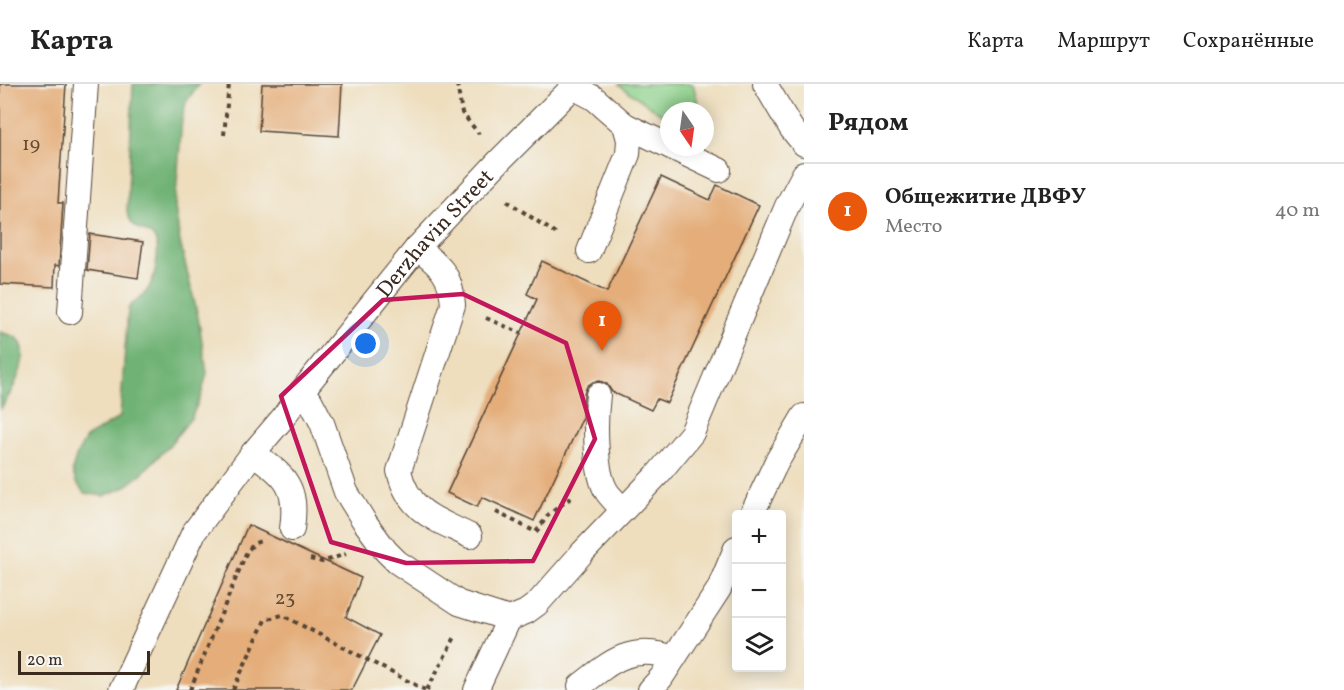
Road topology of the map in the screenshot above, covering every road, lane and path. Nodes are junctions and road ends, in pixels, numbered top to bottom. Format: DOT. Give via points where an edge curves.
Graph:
graph roads {
  1 [pos="86,84"];
  2 [pos="229,84"];
  3 [pos="457,84"];
  4 [pos="765,84"];
  5 [pos="575,85"];
  6 [pos="625,124"];
  7 [pos="224,135"];
  8 [pos="660,142"];
  9 [pos="804,144"];
  10 [pos="689,156"];
  11 [pos="500,160"];
  12 [pos="719,170"];
  13 [pos="804,174"];
  14 [pos="499,196"];
  15 [pos="547,229"];
  16 [pos="417,248"];
  17 [pos="589,251"];
  18 [pos="70,312"];
  19 [pos="302,391"];
  20 [pos="598,395"];
  21 [pos="804,416"];
  22 [pos="253,453"];
  23 [pos="606,491"];
  24 [pos="488,508"];
  25 [pos="623,510"];
  26 [pos="754,510"];
  27 [pos="292,529"];
  28 [pos="470,536"];
  29 [pos="266,541"];
  30 [pos="380,543"];
  31 [pos="302,556"];
  32 [pos="732,558"];
  33 [pos="470,607"];
  34 [pos="509,619"];
  35 [pos="674,658"];
  36 [pos="580,686"];
  37 [pos="122,690"];
  38 [pos="190,690"];
  39 [pos="233,690"];
  40 [pos="426,690"];
  41 [pos="476,690"];
  42 [pos="650,690"];
  1 -- 18 [label="lane"];
  2 -- 7 [label="path"];
  3 -- 11 [label="path" via="462,112"];
  4 -- 9 [label="lane"];
  5 -- 6 [label="lane"];
  5 -- 11 [label="lane, Derzhavin Street"];
  6 -- 8 [label="lane"];
  6 -- 17 [label="lane" via="628,154"];
  10 -- 12 [label="lane"];
  11 -- 16 [label="lane, Derzhavin Street"];
  13 -- 25 [label="lane" via="692,433"];
  14 -- 15 [label="path"];
  16 -- 19 [label="lane, Derzhavin Street"];
  16 -- 28 [label="lane" via="445,272 453,290 453,305 399,471 420,511"];
  19 -- 22 [label="lane, Derzhavin Street"];
  19 -- 30 [label="lane" via="322,423 346,492"];
  20 -- 23 [label="lane" via="597,444"];
  21 -- 26 [label="lane"];
  22 -- 27 [label="lane" via="286,479 294,501"];
  22 -- 37 [label="lane, Derzhavin Street" via="194,532"];
  23 -- 24 [label="path" via="580,491 558,506 536,532"];
  23 -- 25 [label="lane"];
  25 -- 34 [label="lane" via="537,604"];
  29 -- 38 [label="path" via="255,543 247,551"];
  30 -- 31 [label="path" via="322,561"];
  30 -- 33 [label="lane" via="397,562"];
  32 -- 35 [label="lane" via="719,589"];
  33 -- 34 [label="lane"];
  33 -- 40 [label="path"];
  34 -- 41 [label="lane"];
  35 -- 36 [label="lane" via="660,653 623,655"];
  35 -- 42 [label="lane"];
  39 -- 40 [label="path" via="266,620 282,615"];
}
